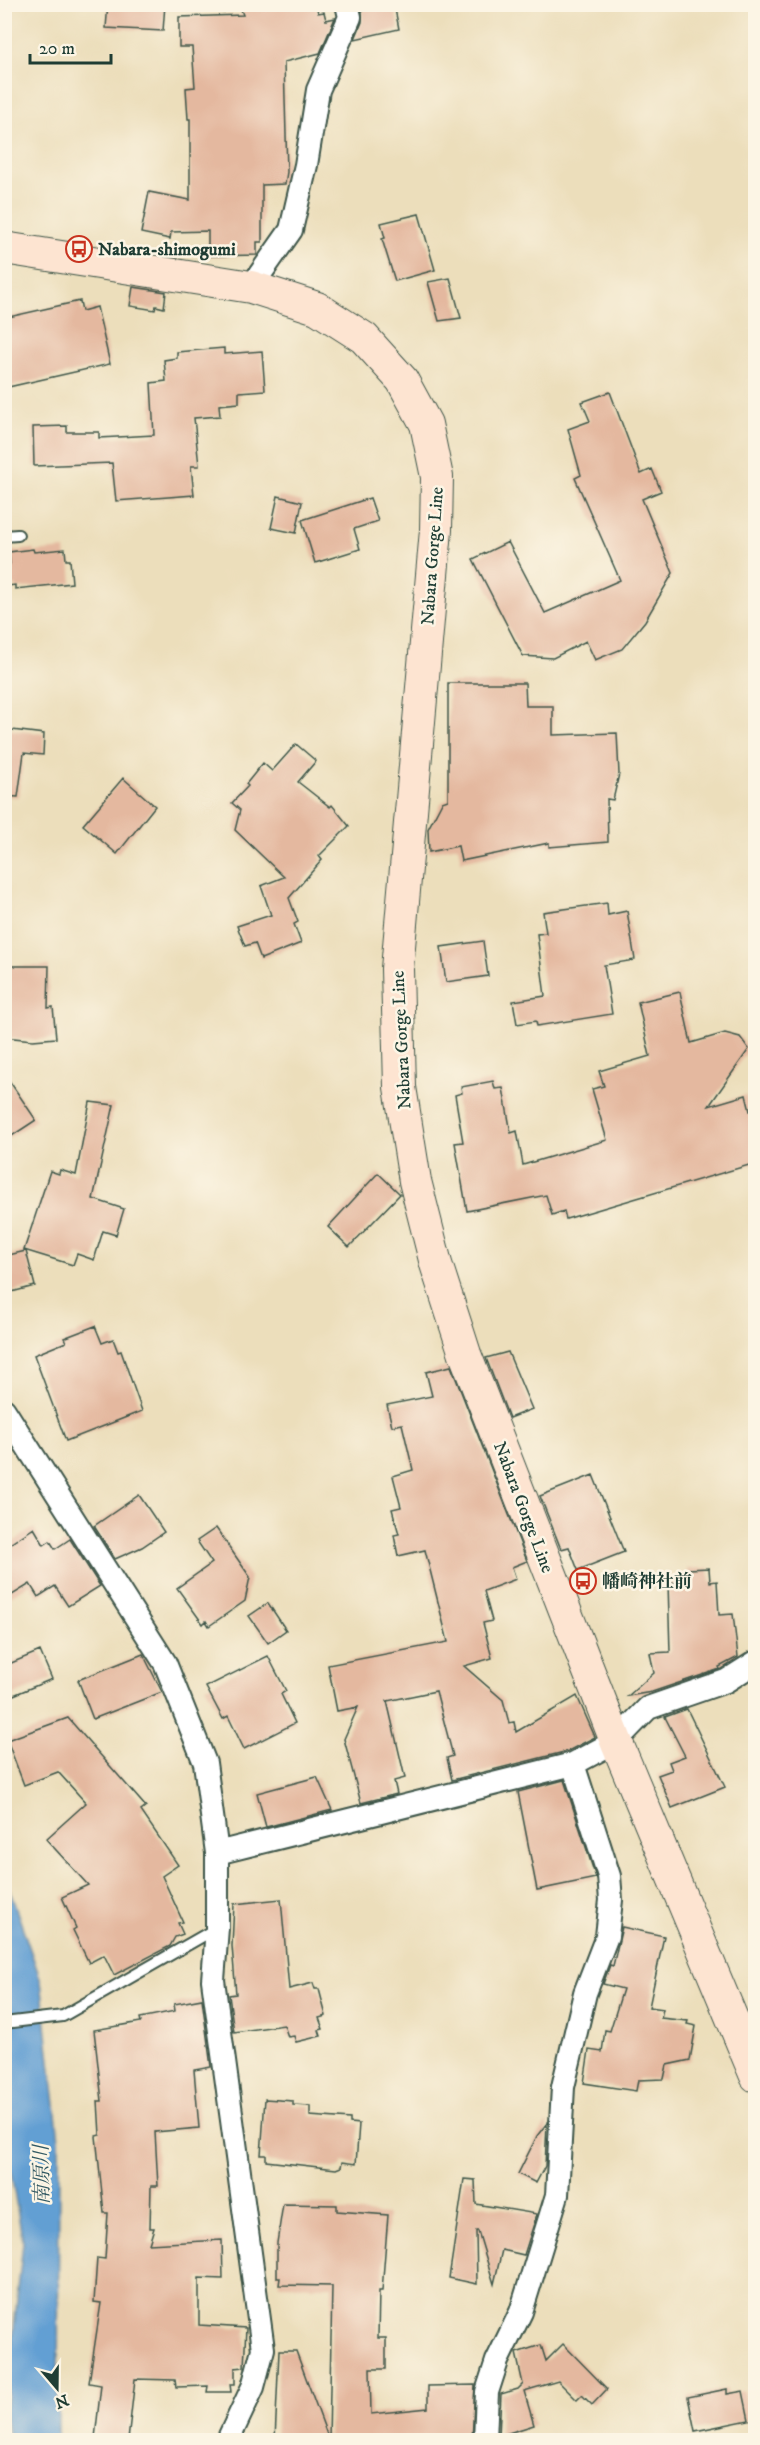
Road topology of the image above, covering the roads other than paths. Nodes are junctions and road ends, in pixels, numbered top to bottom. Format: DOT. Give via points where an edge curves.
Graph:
graph roads {
  1 [pos="346,4"];
  2 [pos="4,248"];
  3 [pos="251,287"];
  4 [pos="18,535"];
  5 [pos="4,536"];
  6 [pos="4,1410"];
  7 [pos="756,1662"];
  8 [pos="616,1741"];
  9 [pos="573,1764"];
  10 [pos="217,1853"];
  11 [pos="217,1928"];
  12 [pos="4,2023"];
  13 [pos="756,2076"];
  14 [pos="228,2440"];
  15 [pos="485,2440"];
  1 -- 3 [label="street" via="350,17 318,90 291,230"];
  2 -- 3 [label="main road, Nabara Gorge Line"];
  3 -- 8 [label="main road, Nabara Gorge Line" via="317,308 364,338 402,380 426,424 437,477 436,530 397,969 400,1087 415,1181 465,1354"];
  4 -- 5 [label="lane"];
  6 -- 10 [label="street" via="165,1664 205,1763"];
  7 -- 8 [label="street" via="726,1681 648,1708"];
  8 -- 9 [label="street"];
  8 -- 13 [label="main road, Nabara Gorge Line"];
  9 -- 10 [label="street"];
  9 -- 15 [label="street" via="609,1876 607,1936 585,1993 563,2087 557,2195 521,2312 496,2361 487,2392"];
  10 -- 11 [label="street"];
  11 -- 12 [label="lane" via="63,2016"];
  11 -- 14 [label="street" via="213,1980 262,2349 253,2387"];
}
